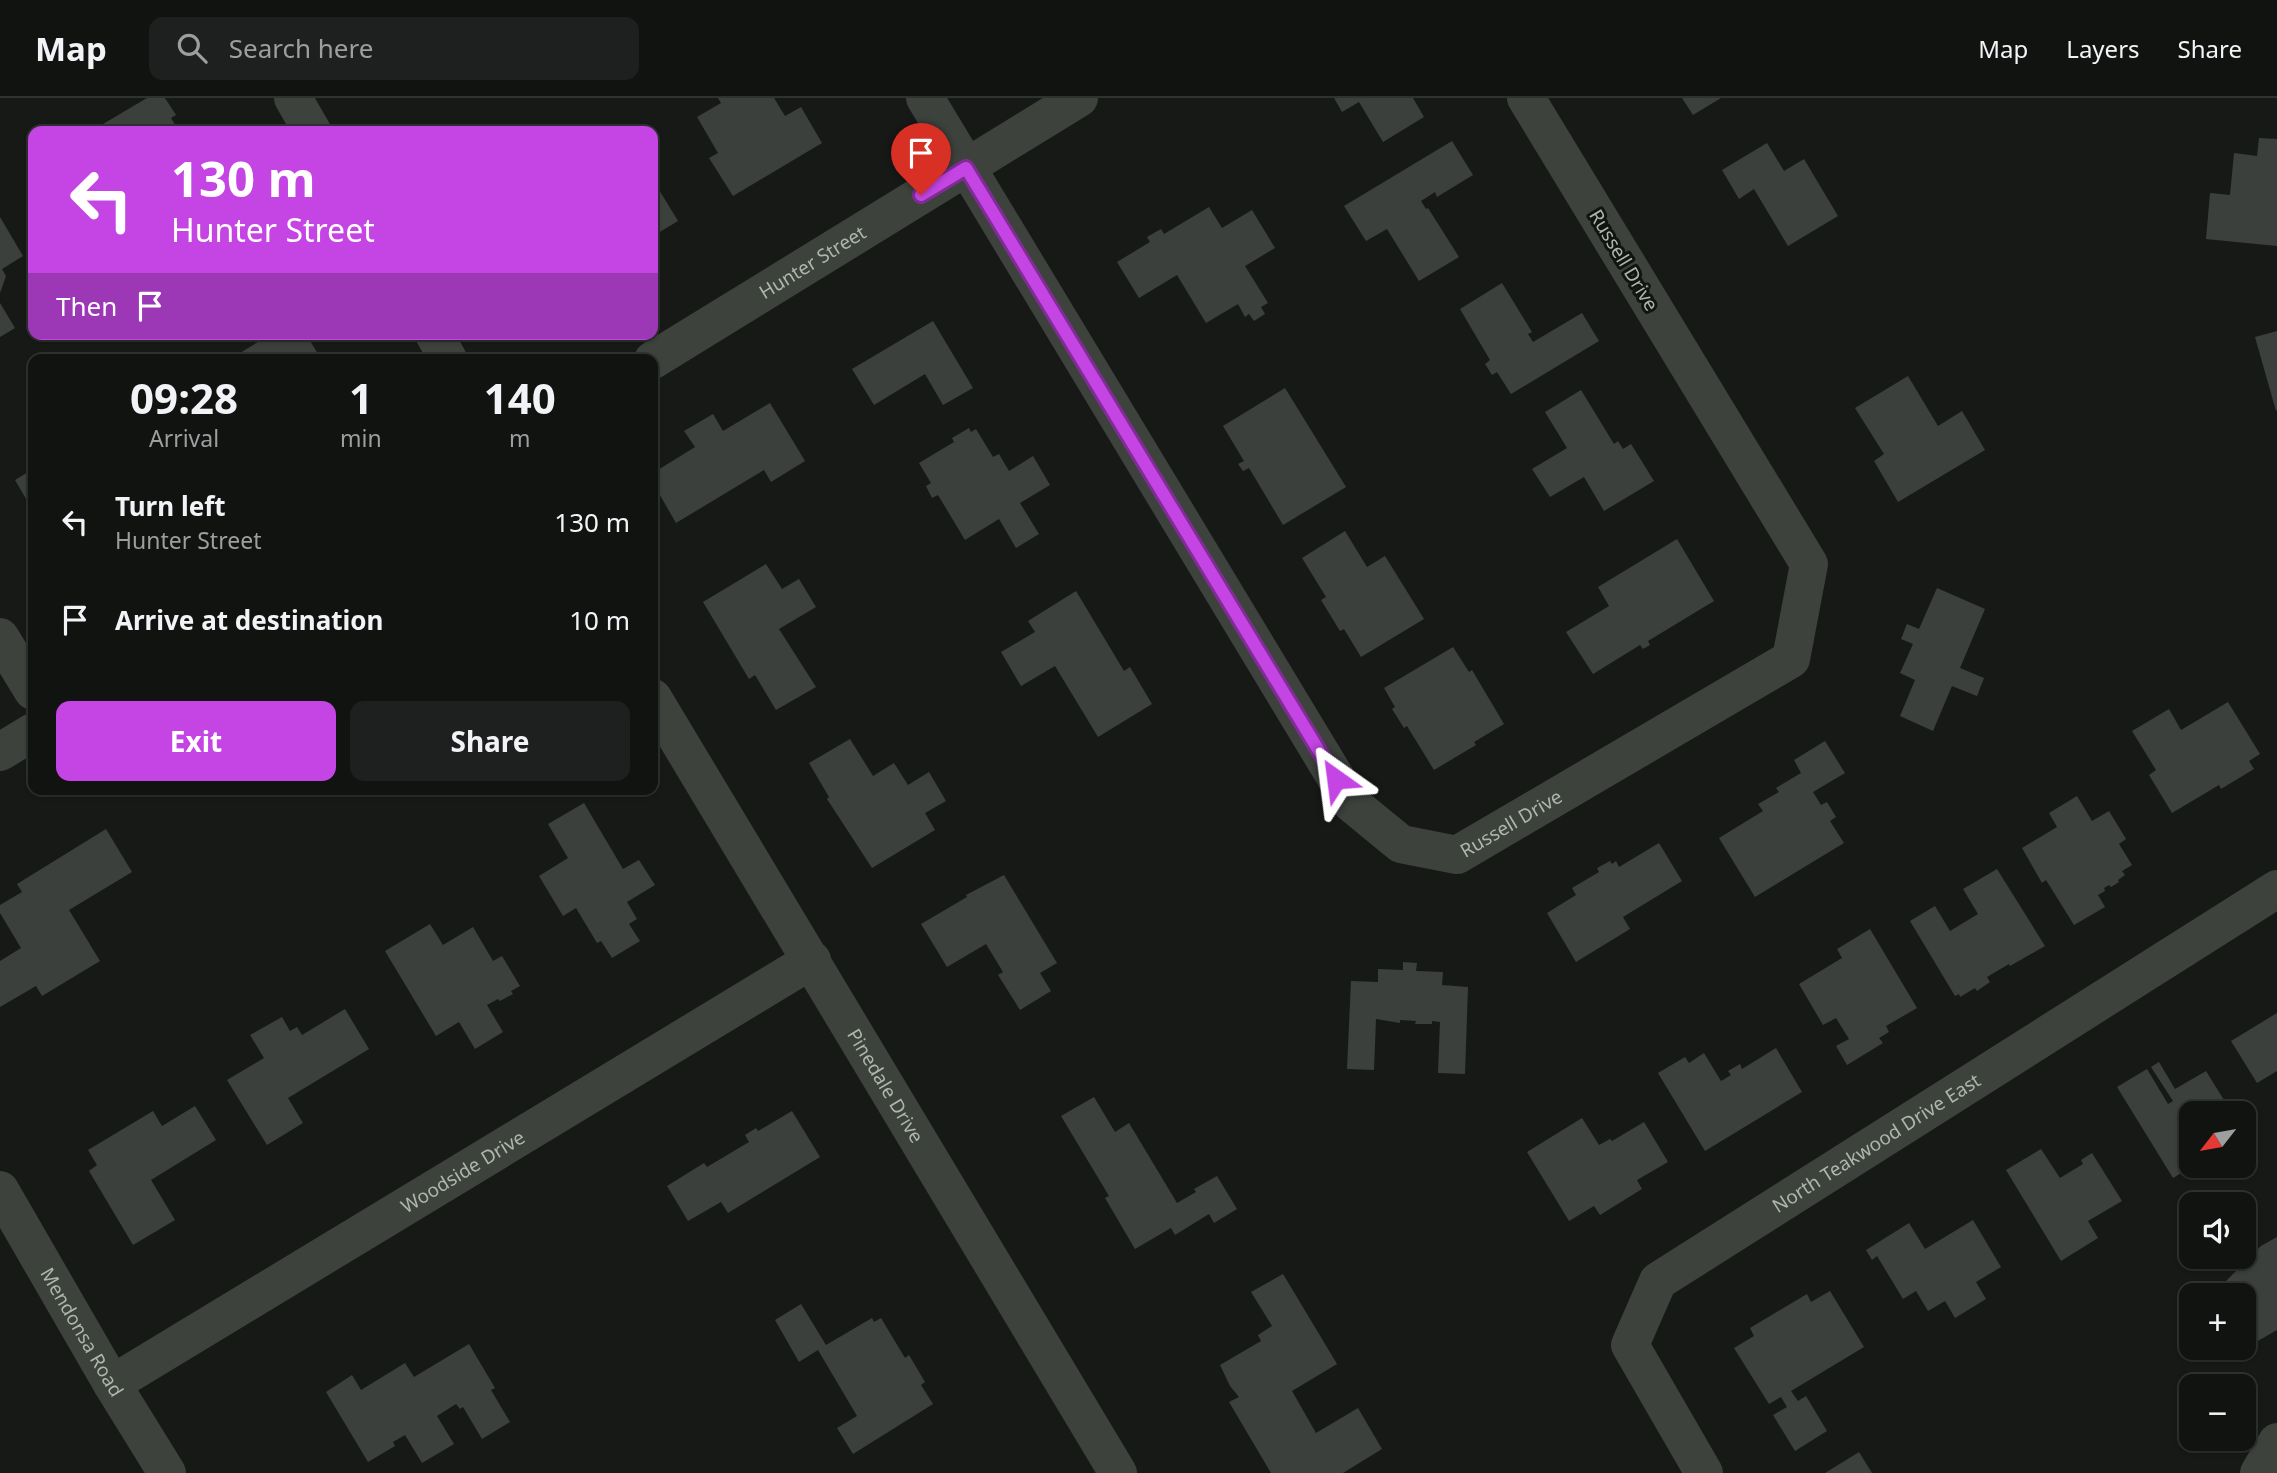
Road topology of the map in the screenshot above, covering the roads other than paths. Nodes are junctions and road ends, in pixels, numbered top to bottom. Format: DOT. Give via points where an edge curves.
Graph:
graph roads {
  1 [pos="293,98"];
  2 [pos="925,98"];
  3 [pos="1079,98"];
  4 [pos="1526,98"];
  5 [pos="309,126"];
  6 [pos="966,168"];
  7 [pos="658,357"];
  8 [pos="0,637"];
  9 [pos="28,683"];
  10 [pos="658,706"];
  11 [pos="28,735"];
  12 [pos="0,752"];
  13 [pos="2277,889"];
  14 [pos="812,960"];
  15 [pos="0,1190"];
  16 [pos="112,1384"];
  17 [pos="2277,1442"];
  18 [pos="167,1473"];
  19 [pos="1118,1473"];
  20 [pos="1704,1473"];
  21 [pos="2259,1473"];
  1 -- 5 [label="street"];
  2 -- 6 [label="street, Russell Drive"];
  3 -- 6 [label="street, Hunter Street"];
  4 -- 6 [label="street, Russell Drive" via="1809,564 1791,659 1457,855 1401,844 1351,803"];
  6 -- 7 [label="street, Hunter Street"];
  8 -- 9 [label="street"];
  10 -- 14 [label="street, Pinedale Drive"];
  11 -- 12 [label="street"];
  13 -- 20 [label="street, North Teakwood Drive East" via="1658,1281 1630,1345"];
  14 -- 16 [label="street, Woodside Drive"];
  14 -- 19 [label="street, Pinedale Drive"];
  15 -- 16 [label="street, Mendonsa Road"];
  16 -- 18 [label="street, Mendonsa Road"];
  17 -- 21 [label="street"];
}
